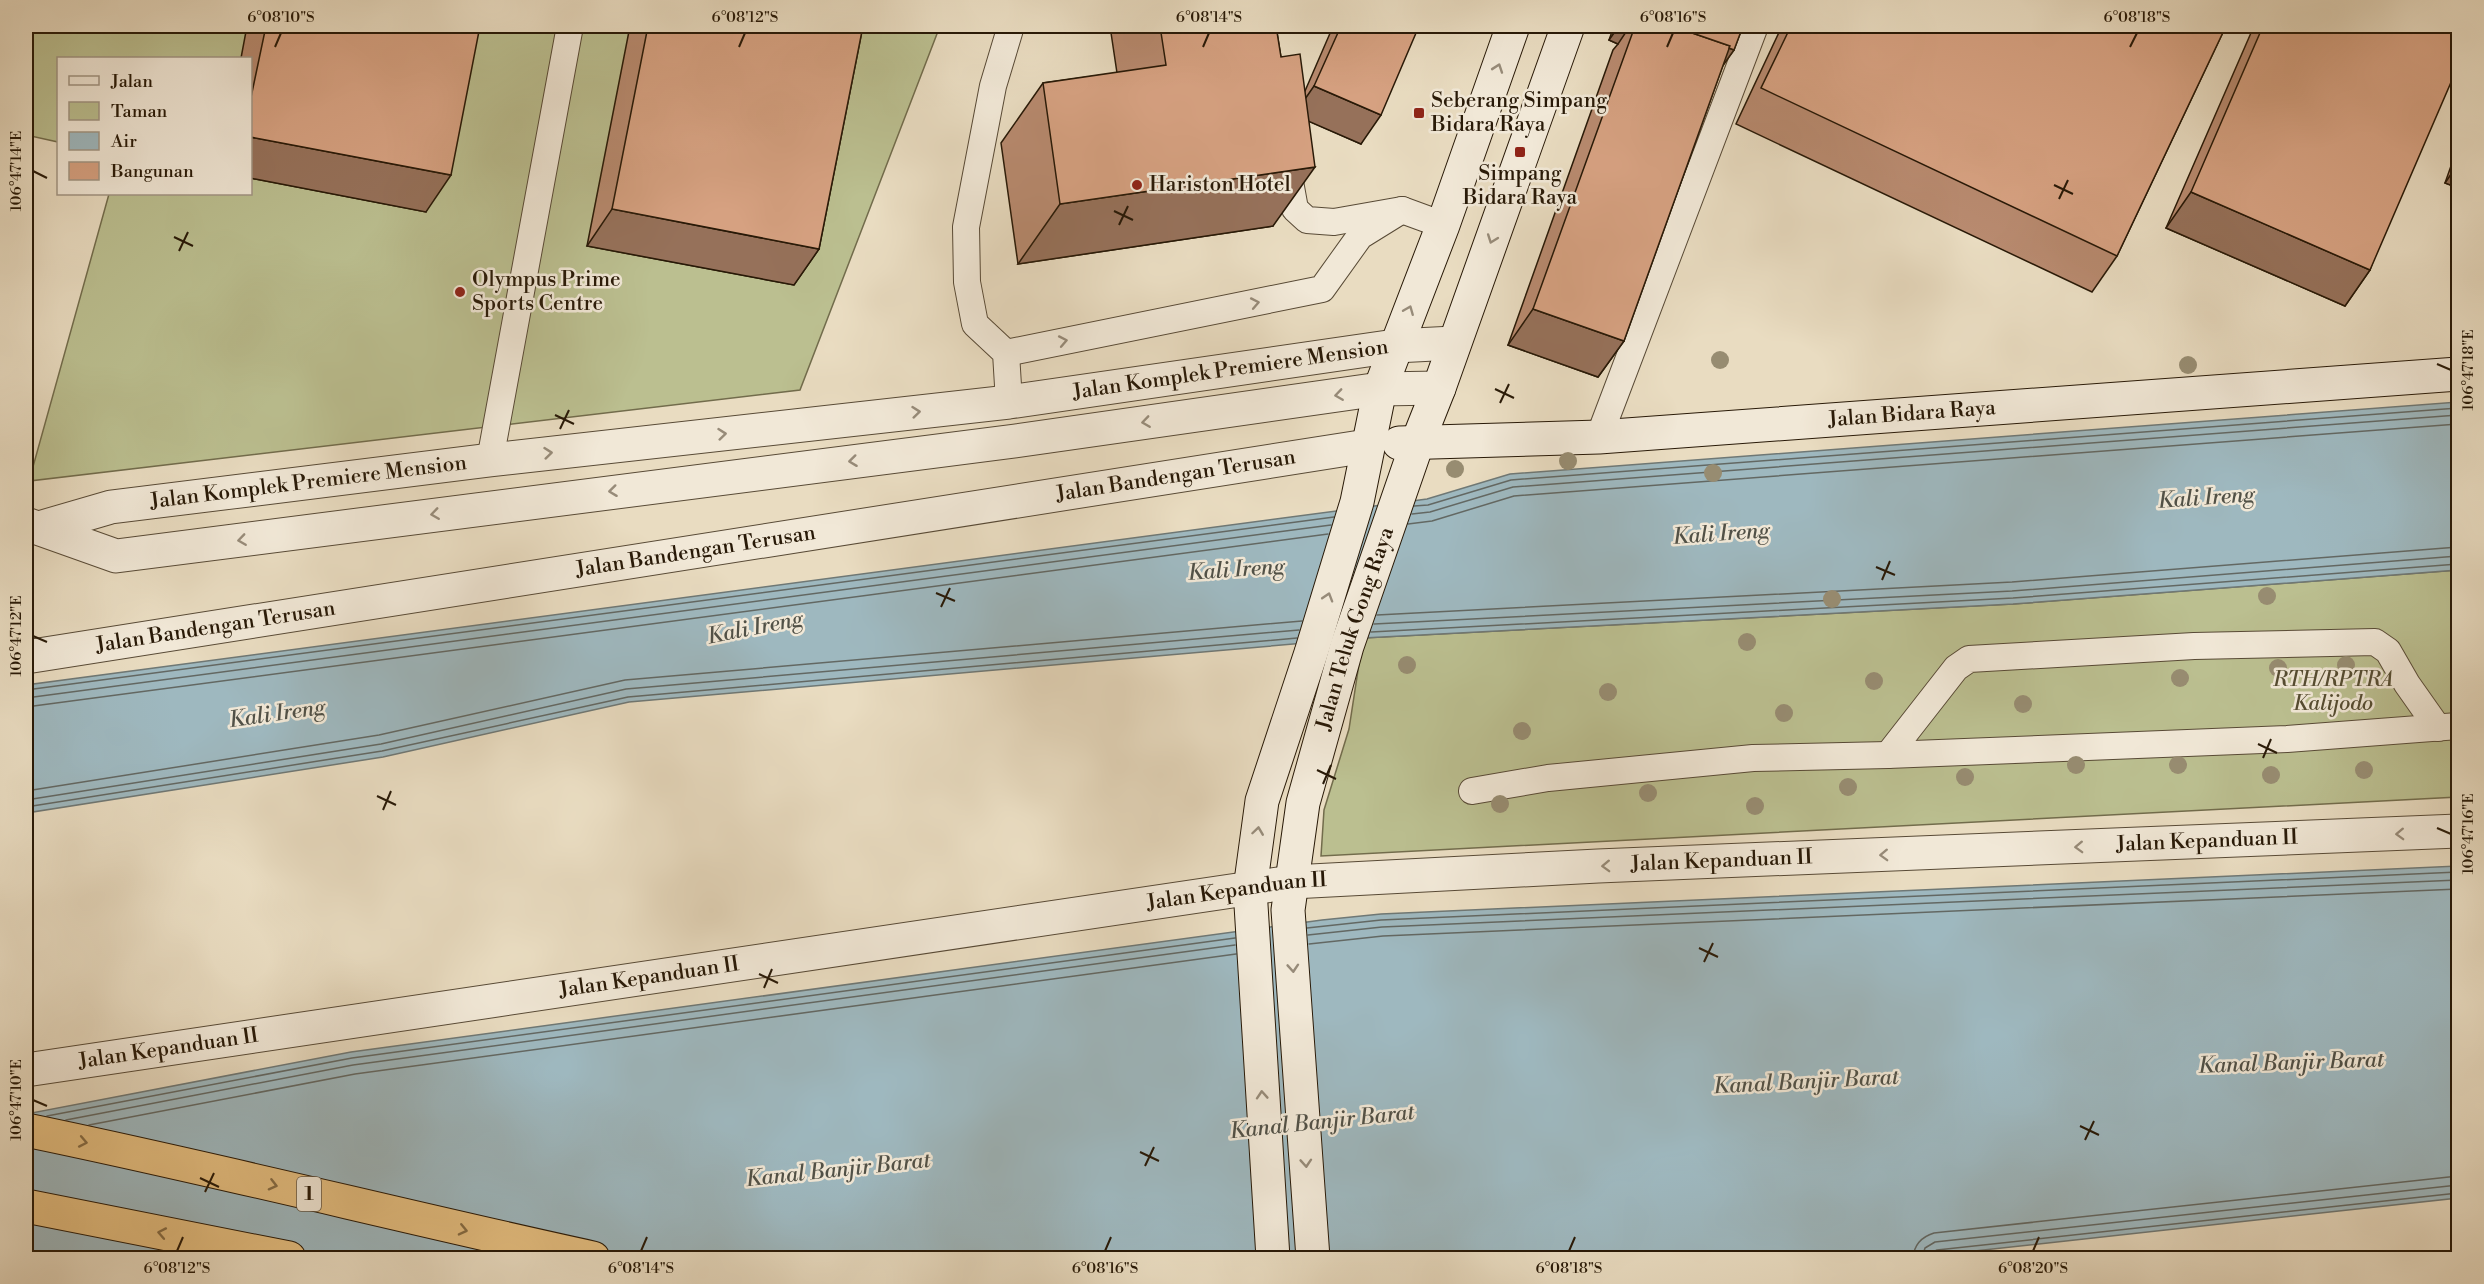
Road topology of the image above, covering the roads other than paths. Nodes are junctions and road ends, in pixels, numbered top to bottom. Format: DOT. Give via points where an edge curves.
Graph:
graph roads {
  1 [pos="570,26"];
  2 [pos="1011,26"];
  3 [pos="1513,26"];
  4 [pos="1568,26"];
  5 [pos="1755,26"];
  6 [pos="1286,150"];
  7 [pos="1402,210"];
  8 [pos="1443,225"];
  9 [pos="1454,344"];
  10 [pos="1395,346"];
  11 [pos="1006,353"];
  12 [pos="2458,374"];
  13 [pos="1380,388"];
  14 [pos="1439,388"];
  15 [pos="1009,402"];
  16 [pos="1599,437"];
  17 [pos="664,441"];
  18 [pos="1015,441"];
  19 [pos="1418,441"];
  20 [pos="1367,446"];
  21 [pos="489,460"];
  22 [pos="671,484"];
  23 [pos="127,506"];
  24 [pos="494,507"];
  25 [pos="32,526"];
  26 [pos="135,554"];
  27 [pos="26,657"];
  28 [pos="2448,727"];
  29 [pos="1888,755"];
  30 [pos="1472,791"];
  31 [pos="2458,831"];
  32 [pos="1290,896"];
  33 [pos="1250,905"];
  34 [pos="28,1070"];
  35 [pos="26,1131"];
  36 [pos="26,1206"];
  37 [pos="289,1258"];
  38 [pos="593,1258"];
  39 [pos="1273,1258"];
  40 [pos="1313,1258"];
  1 -- 21 [label="lane"];
  2 -- 11 [label="lane" via="993,87 966,227 967,282 975,324"];
  8 -- 3 [label="street, Jalan Teluk Gong Raya, one-way"];
  4 -- 9 [label="street, Jalan Teluk Gong Raya, one-way"];
  5 -- 16 [label="lane"];
  6 -- 7 [label="lane" via="1295,209 1307,220 1334,222"];
  7 -- 8 [label="lane"];
  11 -- 7 [label="lane, one-way" via="1322,289 1360,236"];
  10 -- 8 [label="street, Jalan Teluk Gong Raya, one-way"];
  9 -- 10 [label="street, Jalan Komplek Premiere Mension"];
  9 -- 14 [label="street, Jalan Teluk Gong Raya"];
  10 -- 13 [label="street, Jalan Teluk Gong Raya"];
  10 -- 15 [label="street, Jalan Komplek Premiere Mension"];
  11 -- 15 [label="lane"];
  12 -- 16 [label="street, Jalan Bidara Raya"];
  13 -- 14 [label="street, Jalan Komplek Premiere Mension"];
  13 -- 18 [label="street, Jalan Komplek Premiere Mension, one-way"];
  13 -- 20 [label="street, Jalan Teluk Gong Raya"];
  14 -- 19 [label="street, Jalan Teluk Gong Raya"];
  17 -- 15 [label="street, Jalan Komplek Premiere Mension, one-way"];
  15 -- 18 [label="street"];
  16 -- 19 [label="street, Jalan Bidara Raya"];
  21 -- 17 [label="street, Jalan Komplek Premiere Mension, one-way"];
  17 -- 22 [label="street"];
  18 -- 22 [label="street, Jalan Komplek Premiere Mension, one-way"];
  19 -- 20 [label="street, Jalan Bidara Raya"];
  19 -- 32 [label="street, Jalan Teluk Gong Raya" via="1347,646 1303,803"];
  20 -- 27 [label="street, Jalan Bandengan Terusan"];
  33 -- 20 [label="street, Jalan Teluk Gong Raya, one-way" via="1262,801 1357,502"];
  21 -- 23 [label="street, Jalan Komplek Premiere Mension"];
  21 -- 24 [label="street, Jalan Komplek Premiere Mension"];
  22 -- 24 [label="street, Jalan Komplek Premiere Mension, one-way"];
  23 -- 25 [label="street, Jalan Komplek Premiere Mension"];
  23 -- 26 [label="street, Jalan Komplek Premiere Mension"];
  24 -- 26 [label="street, Jalan Komplek Premiere Mension, one-way"];
  25 -- 26 [label="street, Jalan Komplek Premiere Mension" via="116,556"];
  28 -- 29 [label="lane" via="2287,739"];
  28 -- 29 [label="lane" via="2407,684 2388,651 2375,642 2194,646 1969,659 1956,668"];
  29 -- 30 [label="lane" via="1753,758 1548,778"];
  31 -- 32 [label="street, Jalan Kepanduan II, one-way" via="1621,865"];
  32 -- 33 [label="street, Jalan Kepanduan II"];
  32 -- 40 [label="street, Jalan Teluk Gong Raya, one-way"];
  33 -- 34 [label="street, Jalan Kepanduan II"];
  39 -- 33 [label="street, Jalan Teluk Gong Raya, one-way"];
  35 -- 38 [label="highway, 1, one-way" via="150,1155"];
  37 -- 36 [label="highway, one-way"];
}
